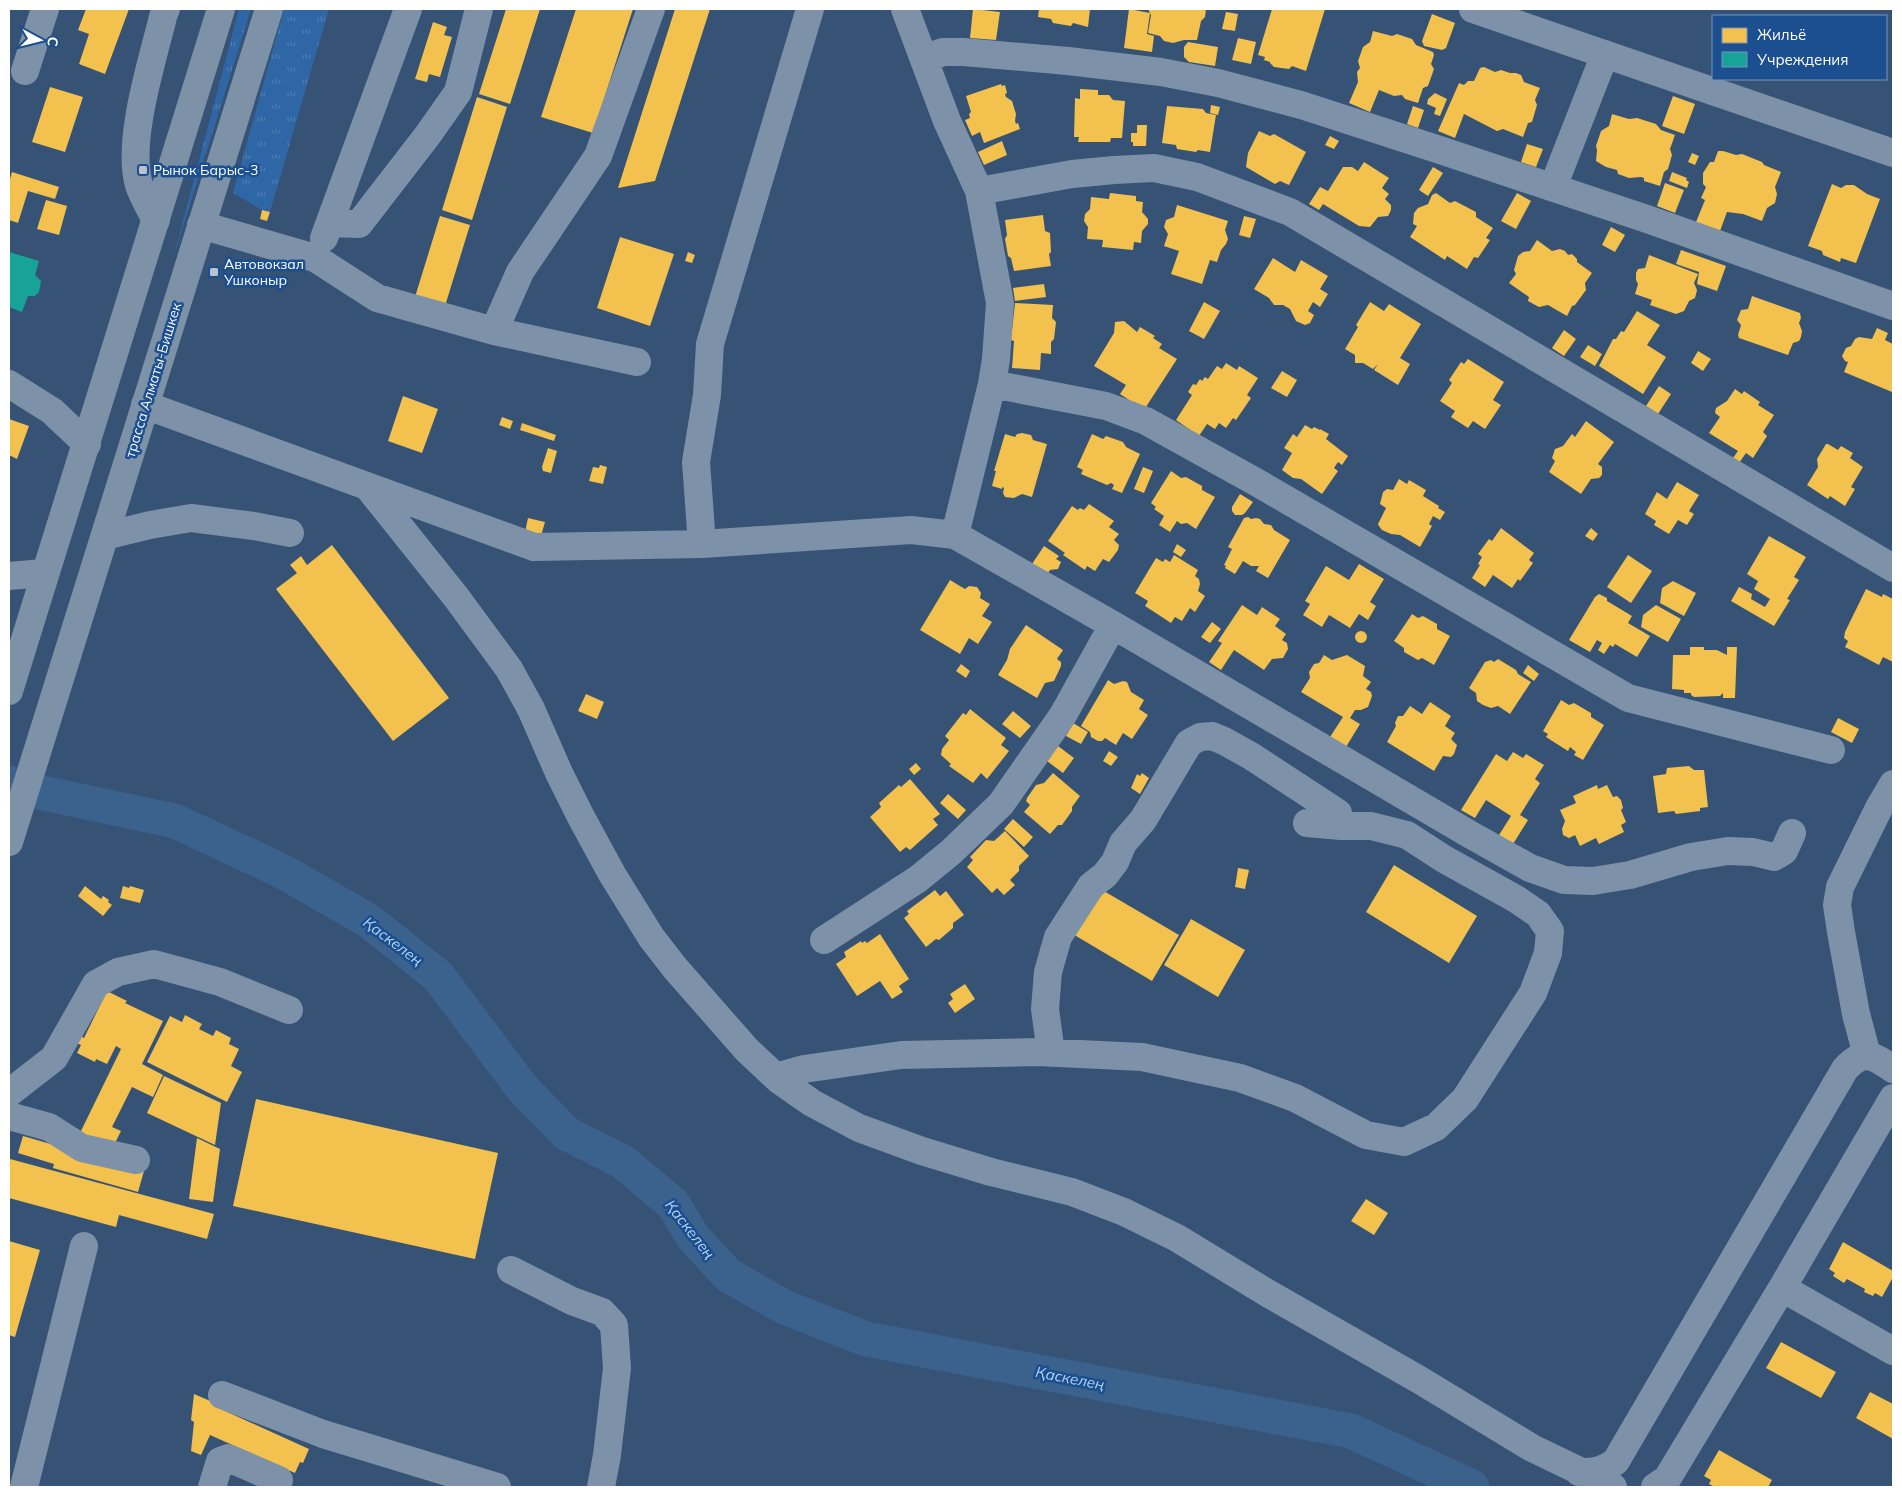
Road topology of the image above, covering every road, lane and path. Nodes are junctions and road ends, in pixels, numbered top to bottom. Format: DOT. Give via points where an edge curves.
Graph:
graph roads {
  1 [pos="45,9"];
  2 [pos="166,9"];
  3 [pos="222,9"];
  4 [pos="269,9"];
  5 [pos="408,9"];
  6 [pos="479,9"];
  7 [pos="651,9"];
  8 [pos="810,9"];
  9 [pos="905,9"];
  10 [pos="1473,9"];
  11 [pos="1605,54"];
  12 [pos="924,59"];
  13 [pos="25,71"];
  14 [pos="1893,153"];
  15 [pos="1552,187"];
  16 [pos="979,191"];
  17 [pos="156,220"];
  18 [pos="331,223"];
  19 [pos="201,225"];
  20 [pos="315,258"];
  21 [pos="1893,306"];
  22 [pos="494,331"];
  23 [pos="637,362"];
  24 [pos="9,384"];
  25 [pos="992,384"];
  26 [pos="145,406"];
  27 [pos="87,444"];
  28 [pos="129,456"];
  29 [pos="368,487"];
  30 [pos="290,533"];
  31 [pos="955,535"];
  32 [pos="104,536"];
  33 [pos="702,544"];
  34 [pos="1893,568"];
  35 [pos="44,573"];
  36 [pos="9,576"];
  37 [pos="1114,625"];
  38 [pos="9,691"];
  39 [pos="1831,750"];
  40 [pos="1893,784"];
  41 [pos="1307,823"];
  42 [pos="1341,826"];
  43 [pos="1792,833"];
  44 [pos="9,842"];
  45 [pos="824,940"];
  46 [pos="290,1010"];
  47 [pos="1051,1052"];
  48 [pos="1866,1055"];
  49 [pos="1893,1069"];
  50 [pos="776,1077"];
  51 [pos="9,1093"];
  52 [pos="1893,1098"];
  53 [pos="9,1116"];
  54 [pos="136,1160"];
  55 [pos="84,1246"];
  56 [pos="511,1270"];
  57 [pos="1782,1288"];
  58 [pos="1893,1351"];
  59 [pos="222,1395"];
  60 [pos="1586,1478"];
  61 [pos="279,1480"];
  62 [pos="24,1487"];
  63 [pos="212,1487"];
  64 [pos="497,1487"];
  65 [pos="601,1487"];
  66 [pos="1613,1487"];
  67 [pos="1655,1487"];
  1 -- 13 [label="street"];
  2 -- 17 [label="street" via="139,114 136,159 139,184"];
  3 -- 17 [label="highway"];
  4 -- 19 [label="highway, трасса Алматы-Бишкек"];
  5 -- 18 [label="street"];
  6 -- 18 [label="street" via="458,92 359,224"];
  7 -- 22 [label="street" via="598,156 520,272"];
  8 -- 33 [label="street" via="710,344 707,395 696,462"];
  9 -- 12 [label="street"];
  10 -- 11 [label="street"];
  11 -- 14 [label="street"];
  11 -- 15 [label="street"];
  12 -- 15 [label="street" via="943,52 963,52 1160,72 1218,83 1301,105"];
  12 -- 16 [label="street"];
  15 -- 21 [label="street"];
  16 -- 25 [label="street" via="1000,303"];
  16 -- 34 [label="street" via="1072,174 1154,168 1197,177 1290,212"];
  17 -- 27 [label="highway"];
  18 -- 20 [label="street"];
  19 -- 20 [label="street"];
  19 -- 26 [label="highway, трасса Алматы-Бишкек"];
  20 -- 22 [label="street" via="377,298"];
  22 -- 23 [label="street"];
  24 -- 27 [label="street" via="52,411"];
  25 -- 31 [label="street"];
  25 -- 39 [label="street" via="1106,406 1146,421 1628,698"];
  26 -- 28 [label="highway, трасса Алматы-Бишкек"];
  26 -- 29 [label="street"];
  27 -- 28 [label="highway"];
  27 -- 35 [label="highway"];
  28 -- 32 [label="highway, трасса Алматы-Бишкек"];
  29 -- 33 [label="street" via="534,547"];
  29 -- 50 [label="street" via="462,604 509,669 581,817 651,937 747,1050"];
  30 -- 32 [label="street" via="191,518"];
  31 -- 33 [label="street" via="911,530"];
  31 -- 37 [label="street"];
  32 -- 44 [label="highway, трасса Алматы-Бишкек"];
  35 -- 36 [label="street"];
  35 -- 38 [label="highway"];
  37 -- 43 [label="street" via="1471,835 1530,868 1564,880 1593,881 1630,875 1691,857 1728,851 1774,857 1784,851"];
  37 -- 45 [label="street" via="1063,715 1001,804 918,879"];
  40 -- 48 [label="street" via="1840,887 1838,905 1854,1005"];
  41 -- 42 [label="street"];
  42 -- 47 [label="street" via="1338,814 1224,741 1212,736 1200,737 1190,743 1143,820 1123,843 1115,862 1092,886 1058,937 1048,972 1045,1010"];
  42 -- 47 [label="street" via="1371,826 1407,835 1524,904 1538,914 1550,931 1548,953 1533,993 1465,1099 1436,1127 1404,1142 1366,1135 1295,1098 1240,1078 1142,1057"];
  46 -- 51 [label="street" via="220,982 154,964 118,972 96,984 54,1058"];
  47 -- 50 [label="street" via="902,1055 804,1069"];
  48 -- 49 [label="street"];
  48 -- 60 [label="street" via="1853,1060 1845,1069 1616,1461"];
  50 -- 60 [label="street" via="812,1103 859,1128 991,1172 1072,1192 1124,1212 1177,1238"];
  52 -- 57 [label="street"];
  53 -- 54 [label="street" via="48,1128 82,1148"];
  55 -- 62 [label="street"];
  56 -- 65 [label="street" via="572,1301 602,1312 614,1325 617,1368"];
  57 -- 58 [label="street"];
  57 -- 67 [label="street" via="1667,1479"];
  59 -- 64 [label="street" via="323,1434"];
  60 -- 66 [label="street"];
  61 -- 63 [label="street" via="228,1458 220,1461"];
}
